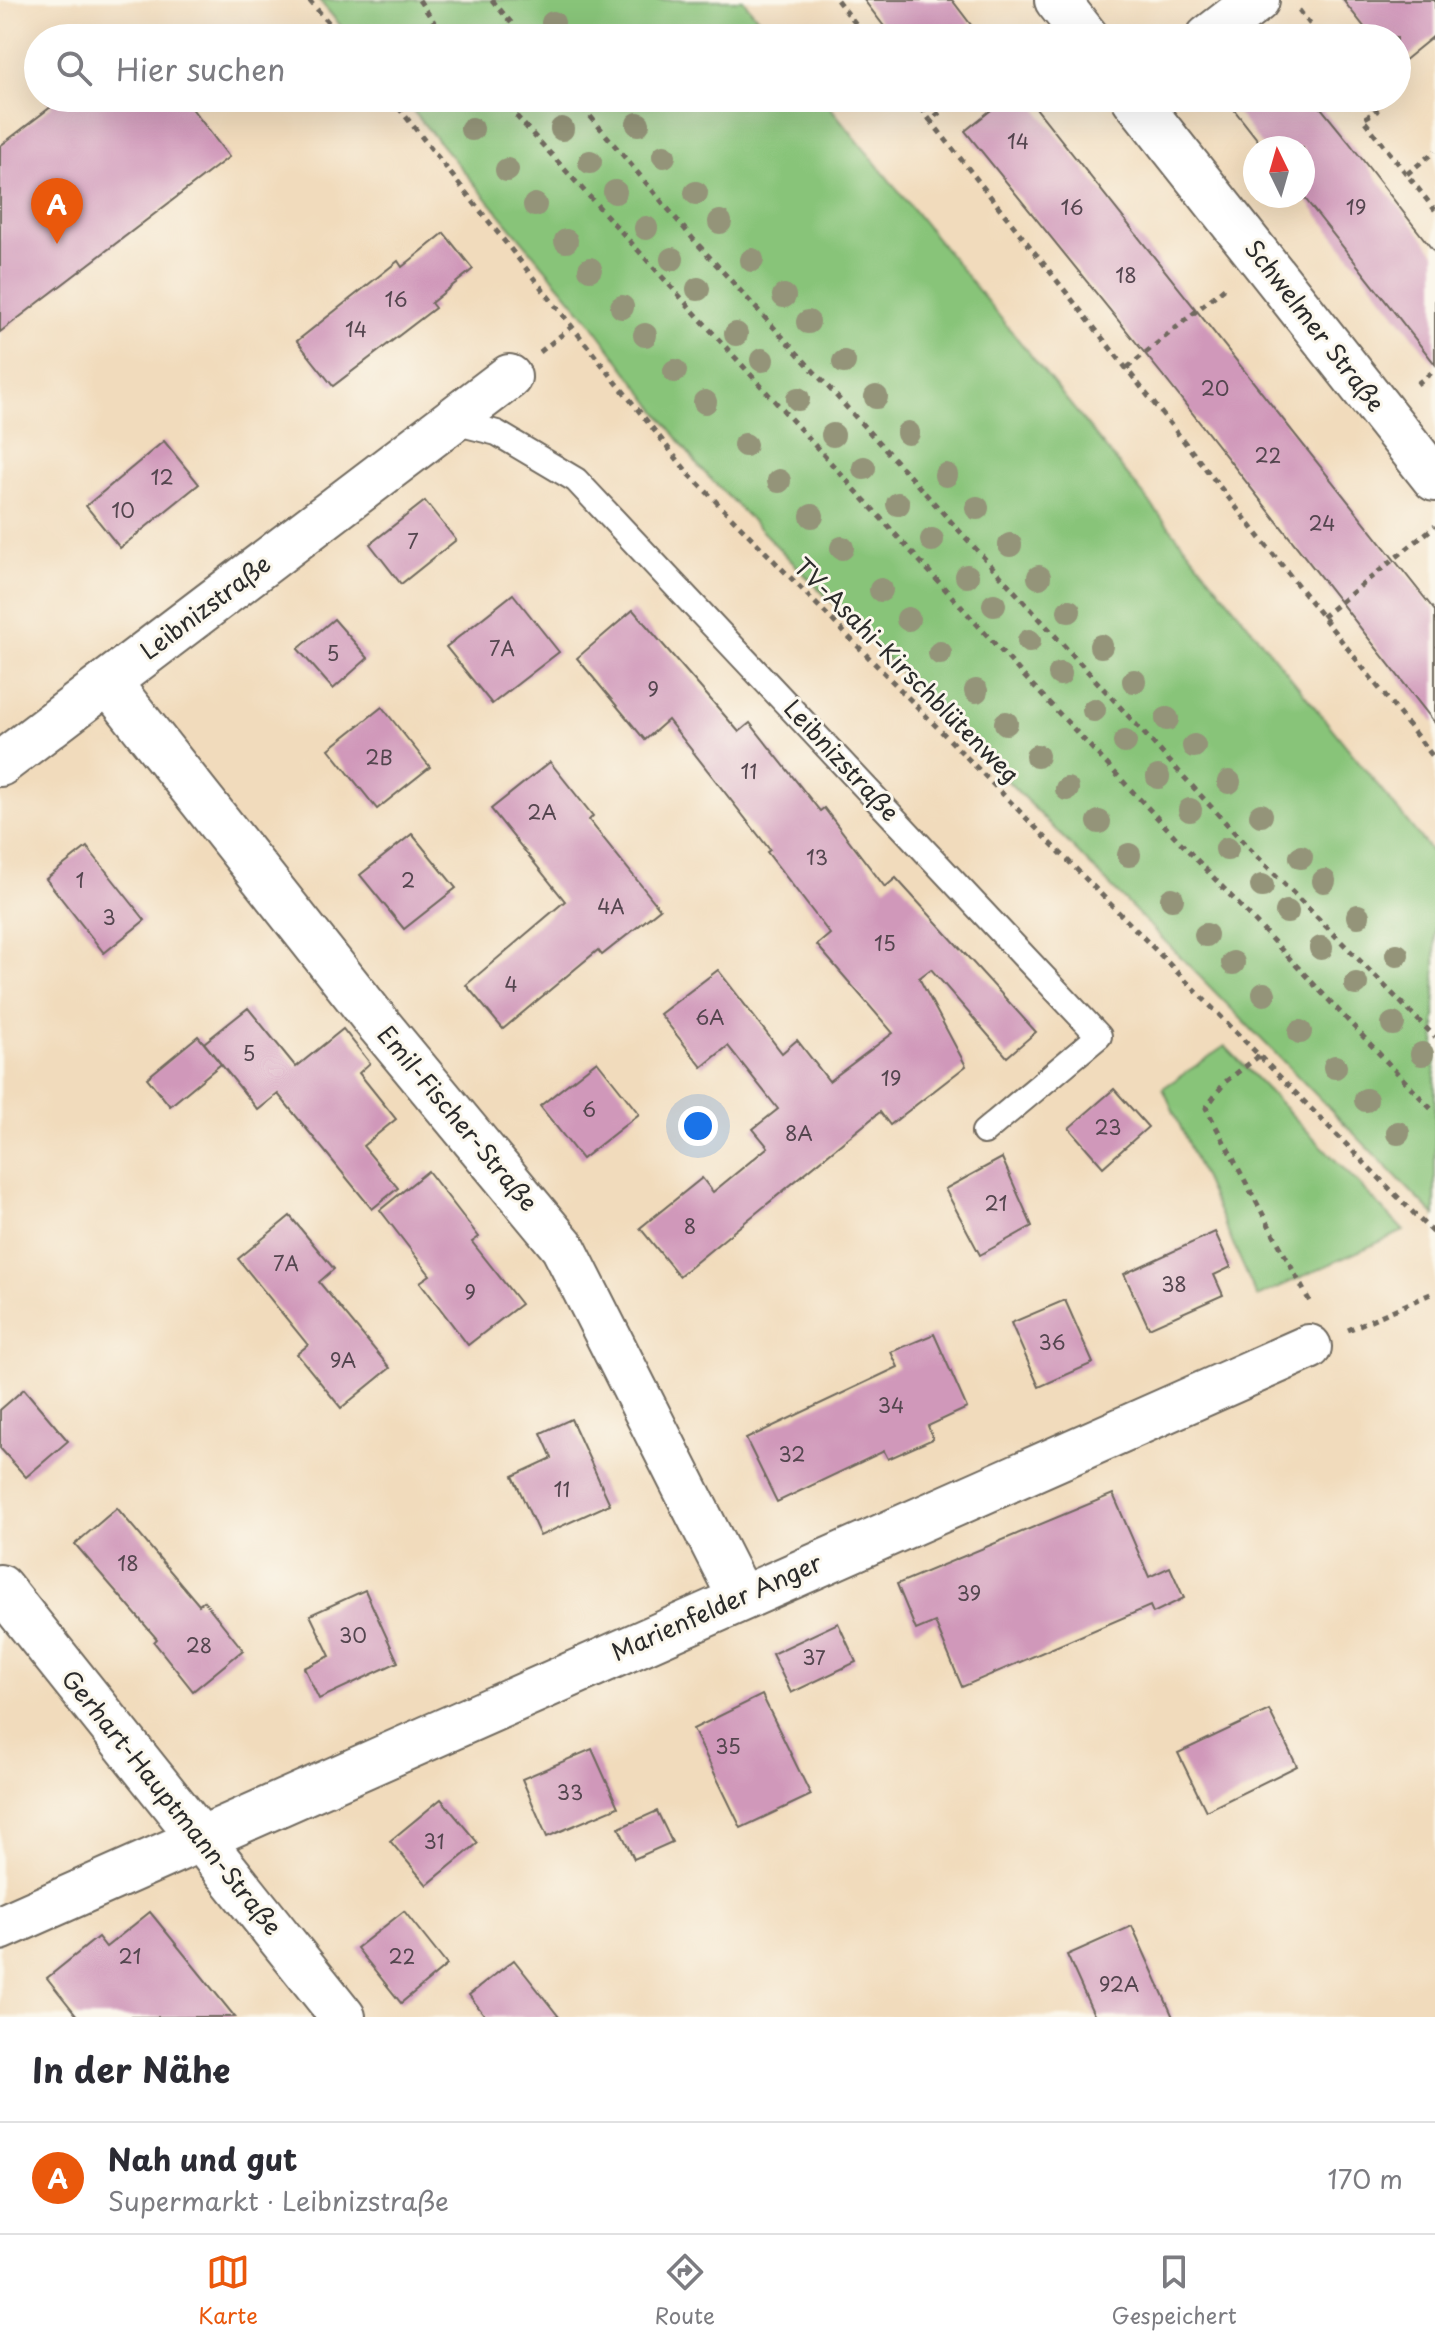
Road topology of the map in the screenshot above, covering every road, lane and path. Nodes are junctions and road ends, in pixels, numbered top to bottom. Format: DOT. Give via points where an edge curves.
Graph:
graph roads {
  1 [pos="309,0"];
  2 [pos="419,0"];
  3 [pos="492,0"];
  4 [pos="837,0"];
  5 [pos="1057,0"];
  6 [pos="1275,2"];
  7 [pos="330,24"];
  8 [pos="435,24"];
  9 [pos="512,24"];
  10 [pos="856,24"];
  11 [pos="1076,24"];
  12 [pos="1234,24"];
  13 [pos="1303,24"];
  14 [pos="402,112"];
  15 [pos="513,112"];
  16 [pos="587,112"];
  17 [pos="924,112"];
  18 [pos="941,112"];
  19 [pos="1145,112"];
  20 [pos="1375,112"];
  21 [pos="930,120"];
  22 [pos="1435,151"];
  23 [pos="1407,174"];
  24 [pos="1435,210"];
  25 [pos="1260,258"];
  26 [pos="1127,368"];
  27 [pos="1435,370"];
  28 [pos="509,377"];
  29 [pos="1415,386"];
  30 [pos="450,421"];
  31 [pos="1435,479"];
  32 [pos="1435,526"];
  33 [pos="1322,617"];
  34 [pos="108,682"];
  35 [pos="1435,759"];
  36 [pos="0,764"];
  37 [pos="1435,1037"];
  38 [pos="1259,1056"];
  39 [pos="1435,1113"];
  40 [pos="984,1132"];
  41 [pos="1435,1235"];
  42 [pos="1435,1292"];
  43 [pos="1319,1343"];
  44 [pos="0,1587"];
  45 [pos="740,1597"];
  46 [pos="198,1839"];
  47 [pos="0,1928"];
  48 [pos="343,2017"];
  1 -- 7 [label="path"];
  2 -- 8 [label="path"];
  3 -- 9 [label="path"];
  4 -- 10 [label="path"];
  5 -- 11 [label="street"];
  6 -- 12 [label="street"];
  6 -- 13 [label="path"];
  14 -- 38 [label="path, TV-Asahi-Kirschblütenweg" via="688,473"];
  15 -- 39 [label="path" via="1023,675"];
  16 -- 37 [label="path" via="694,240 1246,845"];
  17 -- 21 [label="path"];
  18 -- 21 [label="path"];
  19 -- 25 [label="street, Schwelmer Straße"];
  20 -- 23 [label="path" via="1363,119"];
  21 -- 26 [label="path"];
  22 -- 23 [label="path"];
  23 -- 24 [label="path"];
  25 -- 26 [label="path"];
  25 -- 31 [label="street, Schwelmer Straße"];
  26 -- 33 [label="path"];
  27 -- 29 [label="path"];
  28 -- 30 [label="street, Leibnizstraße"];
  30 -- 34 [label="street, Leibnizstraße"];
  30 -- 40 [label="lane, Leibnizstraße" via="497,433 576,480 1099,1036"];
  32 -- 33 [label="path"];
  33 -- 35 [label="path"];
  34 -- 36 [label="street, Leibnizstraße"];
  34 -- 45 [label="street, Emil-Fischer-Straße" via="563,1247"];
  38 -- 41 [label="path, TV-Asahi-Kirschblütenweg"];
  38 -- 43 [label="path" via="1225,1082 1206,1108"];
  42 -- 43 [label="path"];
  43 -- 45 [label="street, Marienfelder Anger"];
  44 -- 46 [label="street, Gerhart-Hauptmann-Straße"];
  45 -- 46 [label="street, Marienfelder Anger"];
  46 -- 47 [label="street, Marienfelder Anger"];
  46 -- 48 [label="street, Gerhart-Hauptmann-Straße"];
}
